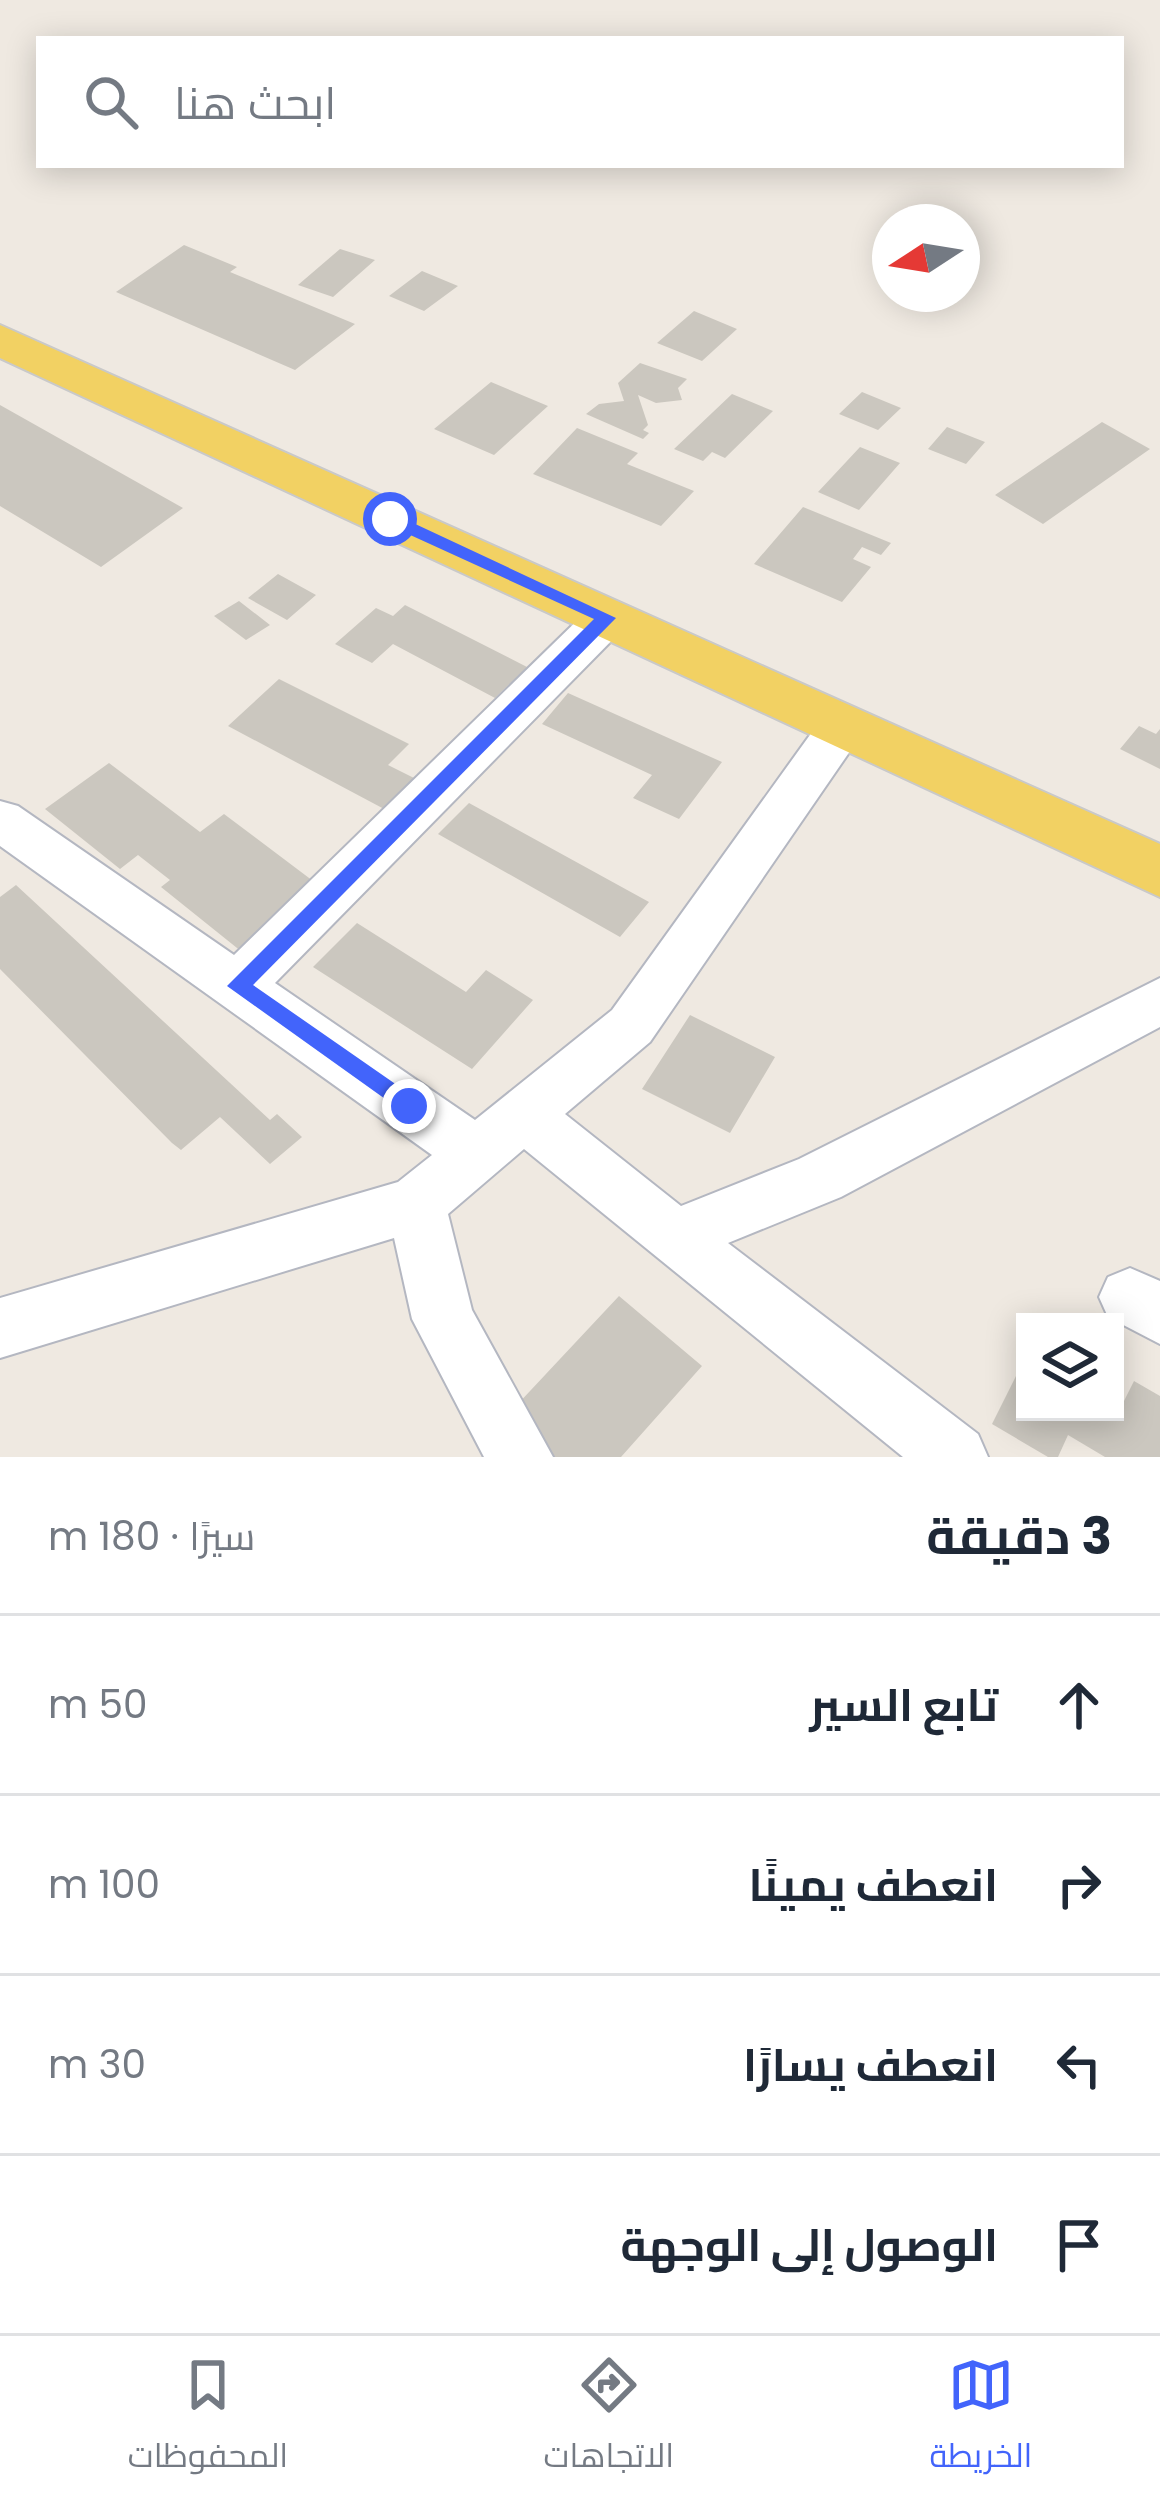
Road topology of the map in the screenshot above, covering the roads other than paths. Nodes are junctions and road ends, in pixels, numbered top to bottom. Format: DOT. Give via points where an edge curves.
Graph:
graph roads {
  1 [pos="0,311"];
  2 [pos="0,340"];
  3 [pos="607,618"];
  4 [pos="842,725"];
  5 [pos="0,820"];
  6 [pos="1160,830"];
  7 [pos="1160,872"];
  8 [pos="238,986"];
  9 [pos="1160,1001"];
  10 [pos="524,1115"];
  11 [pos="477,1154"];
  12 [pos="416,1204"];
  13 [pos="674,1237"];
  14 [pos="0,1328"];
  15 [pos="520,1457"];
  16 [pos="955,1457"];
  1 -- 6 [label="main road"];
  2 -- 3 [label="main road"];
  3 -- 4 [label="main road"];
  3 -- 8 [label="street"];
  4 -- 7 [label="main road"];
  4 -- 10 [label="street" via="631,1027"];
  5 -- 8 [label="street"];
  8 -- 11 [label="street"];
  9 -- 13 [label="street" via="820,1178"];
  10 -- 11 [label="street"];
  10 -- 13 [label="street"];
  11 -- 12 [label="street"];
  12 -- 14 [label="street"];
  12 -- 15 [label="street" via="443,1319"];
  13 -- 16 [label="street"];
}
